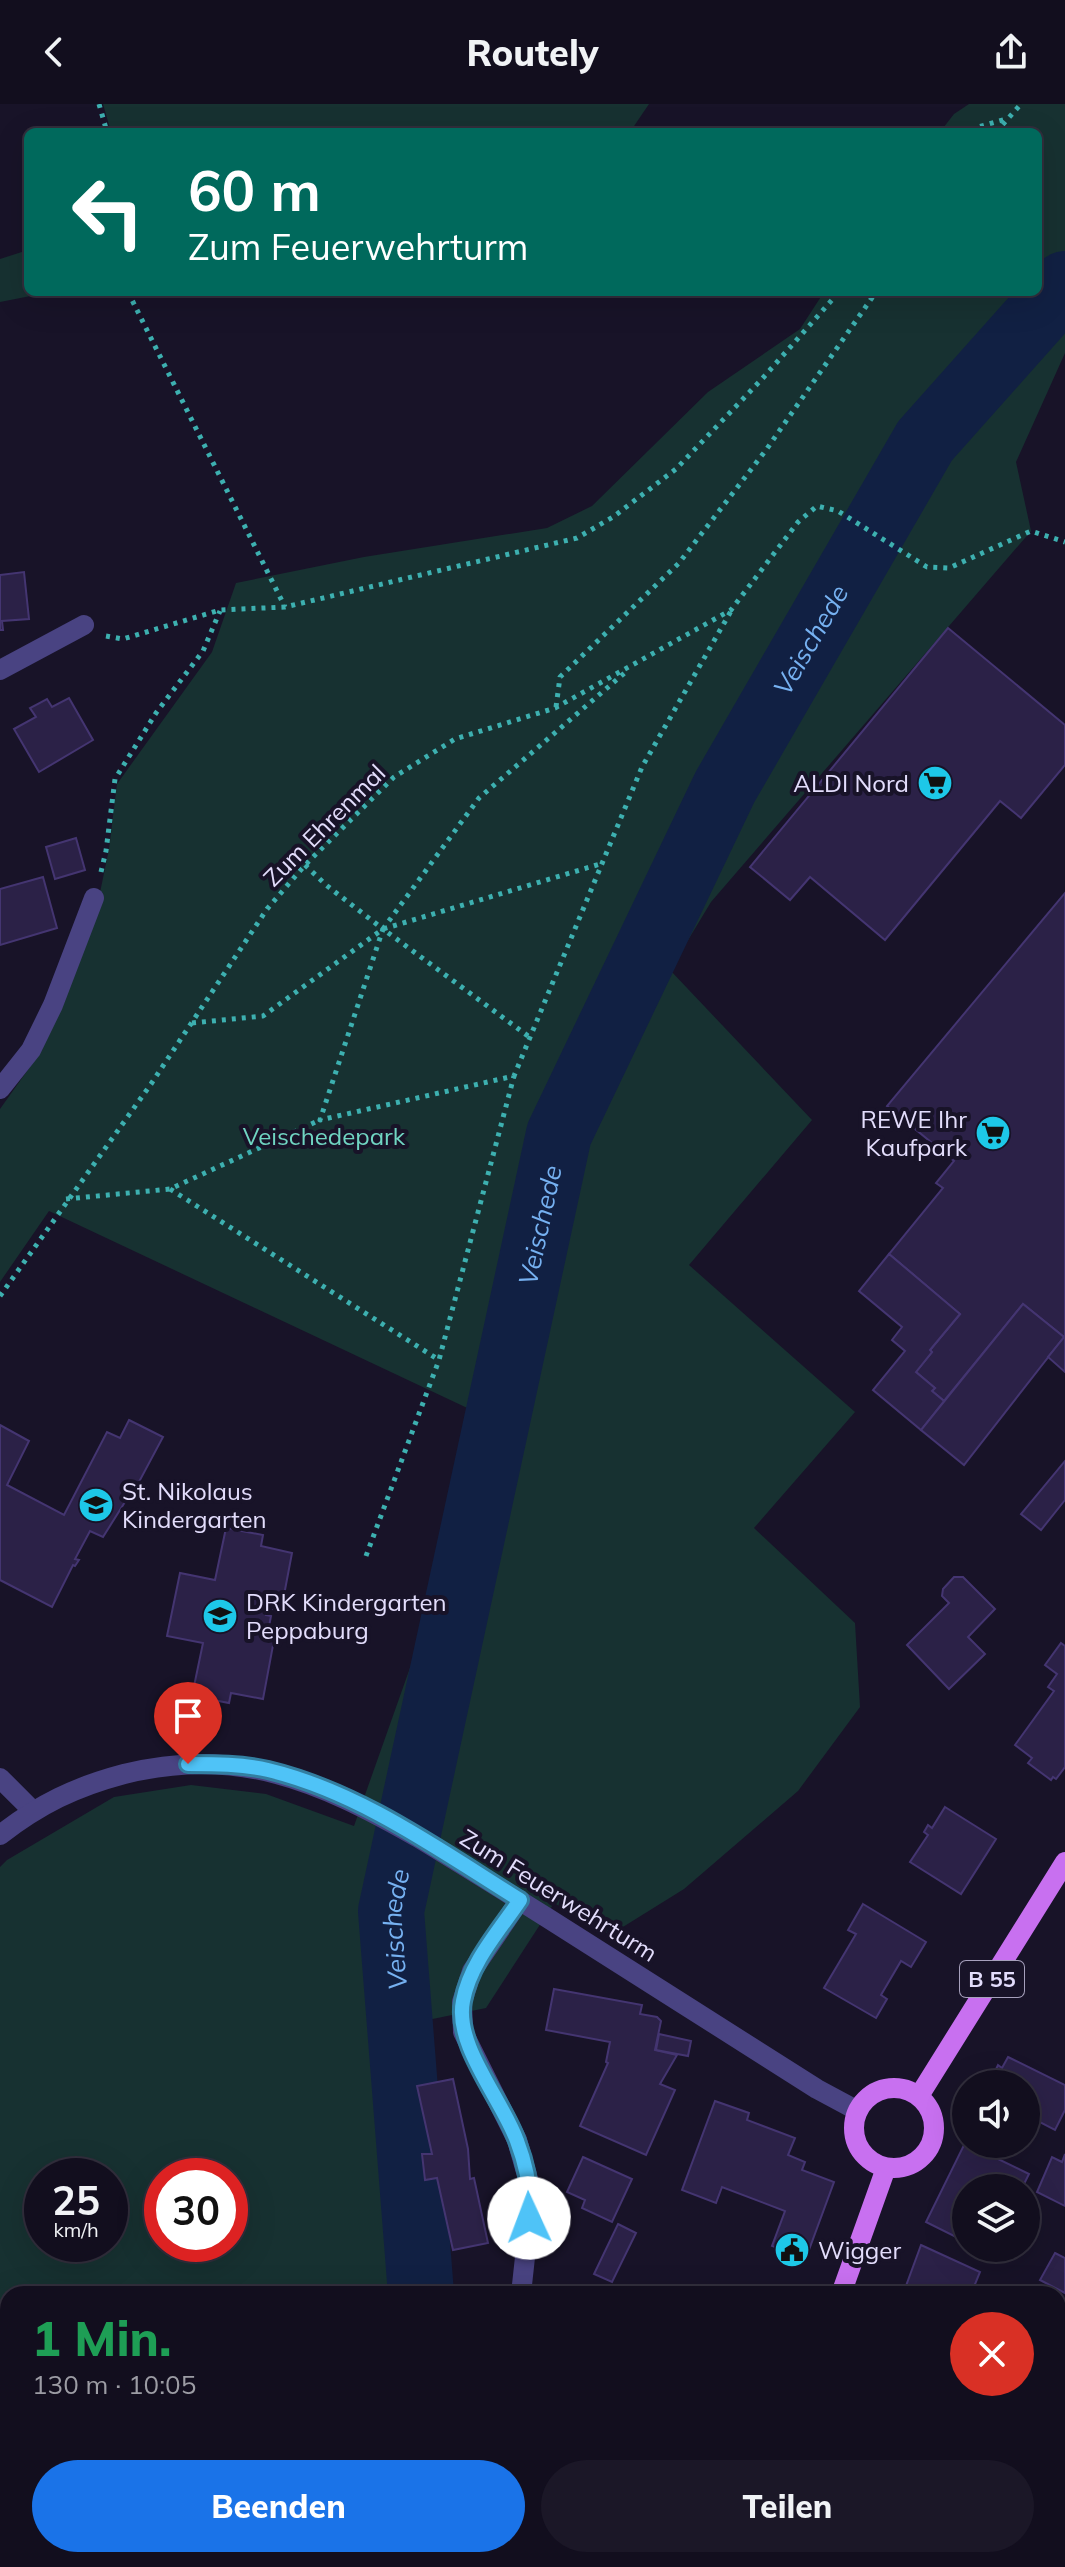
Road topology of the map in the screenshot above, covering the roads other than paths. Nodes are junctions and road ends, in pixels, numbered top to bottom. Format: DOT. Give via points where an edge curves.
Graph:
graph roads {
  1 [pos="84,625"];
  2 [pos="0,670"];
  3 [pos="94,898"];
  4 [pos="0,1089"];
  5 [pos="0,1778"];
  6 [pos="32,1810"];
  7 [pos="0,1835"];
  8 [pos="1065,1862"];
  9 [pos="520,1900"];
  10 [pos="919,2096"];
  11 [pos="858,2111"];
  12 [pos="886,2168"];
  13 [pos="522,2286"];
  14 [pos="844,2286"];
  1 -- 2 [label="street"];
  3 -- 4 [label="street" via="31,1050"];
  5 -- 6 [label="street"];
  6 -- 7 [label="street, Zum Feuerwehrturm"];
  6 -- 9 [label="street, Zum Feuerwehrturm" via="92,1783 148,1768 188,1764 267,1770 359,1804"];
  8 -- 10 [label="main road, B 55"];
  9 -- 11 [label="street, Zum Feuerwehrturm"];
  9 -- 13 [label="street" via="472,1971 462,2002 463,2032 517,2140 532,2193"];
  10 -- 11 [label="main road" via="907,2089 883,2089"];
  10 -- 12 [label="main road" via="934,2118 932,2145 913,2164"];
  11 -- 12 [label="main road" via="858,2145 873,2163"];
  12 -- 14 [label="main road"];
}
